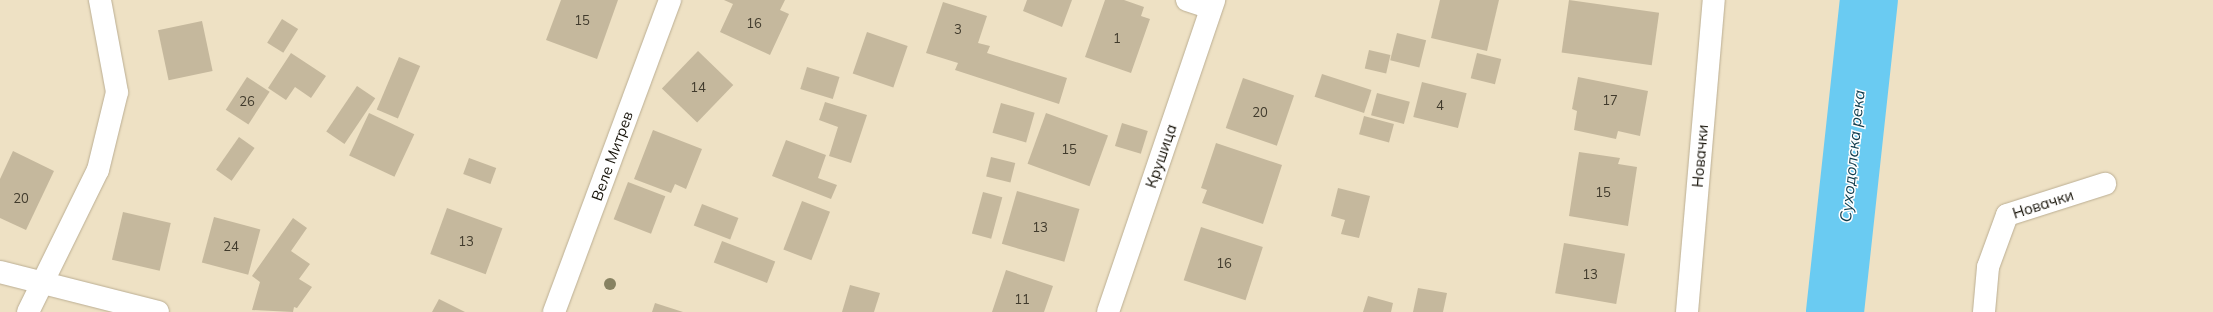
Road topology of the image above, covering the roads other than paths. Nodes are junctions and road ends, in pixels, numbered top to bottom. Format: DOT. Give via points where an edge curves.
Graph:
graph roads {
  1 [pos="100,0"];
  2 [pos="670,0"];
  3 [pos="1188,0"];
  4 [pos="1714,0"];
  5 [pos="1212,4"];
  6 [pos="2105,184"];
  7 [pos="0,272"];
  8 [pos="42,284"];
  9 [pos="28,312"];
  10 [pos="158,312"];
  11 [pos="554,312"];
  12 [pos="1108,312"];
  13 [pos="1687,312"];
  14 [pos="1984,312"];
  1 -- 8 [label="street" via="117,92 98,170"];
  2 -- 11 [label="street, Веле Митрев"];
  3 -- 5 [label="street"];
  4 -- 13 [label="street, Новачки"];
  5 -- 12 [label="street, Крушица"];
  6 -- 14 [label="street, Новачки" via="2007,215 1988,267"];
  7 -- 8 [label="street"];
  8 -- 9 [label="street"];
  8 -- 10 [label="street"];
}
